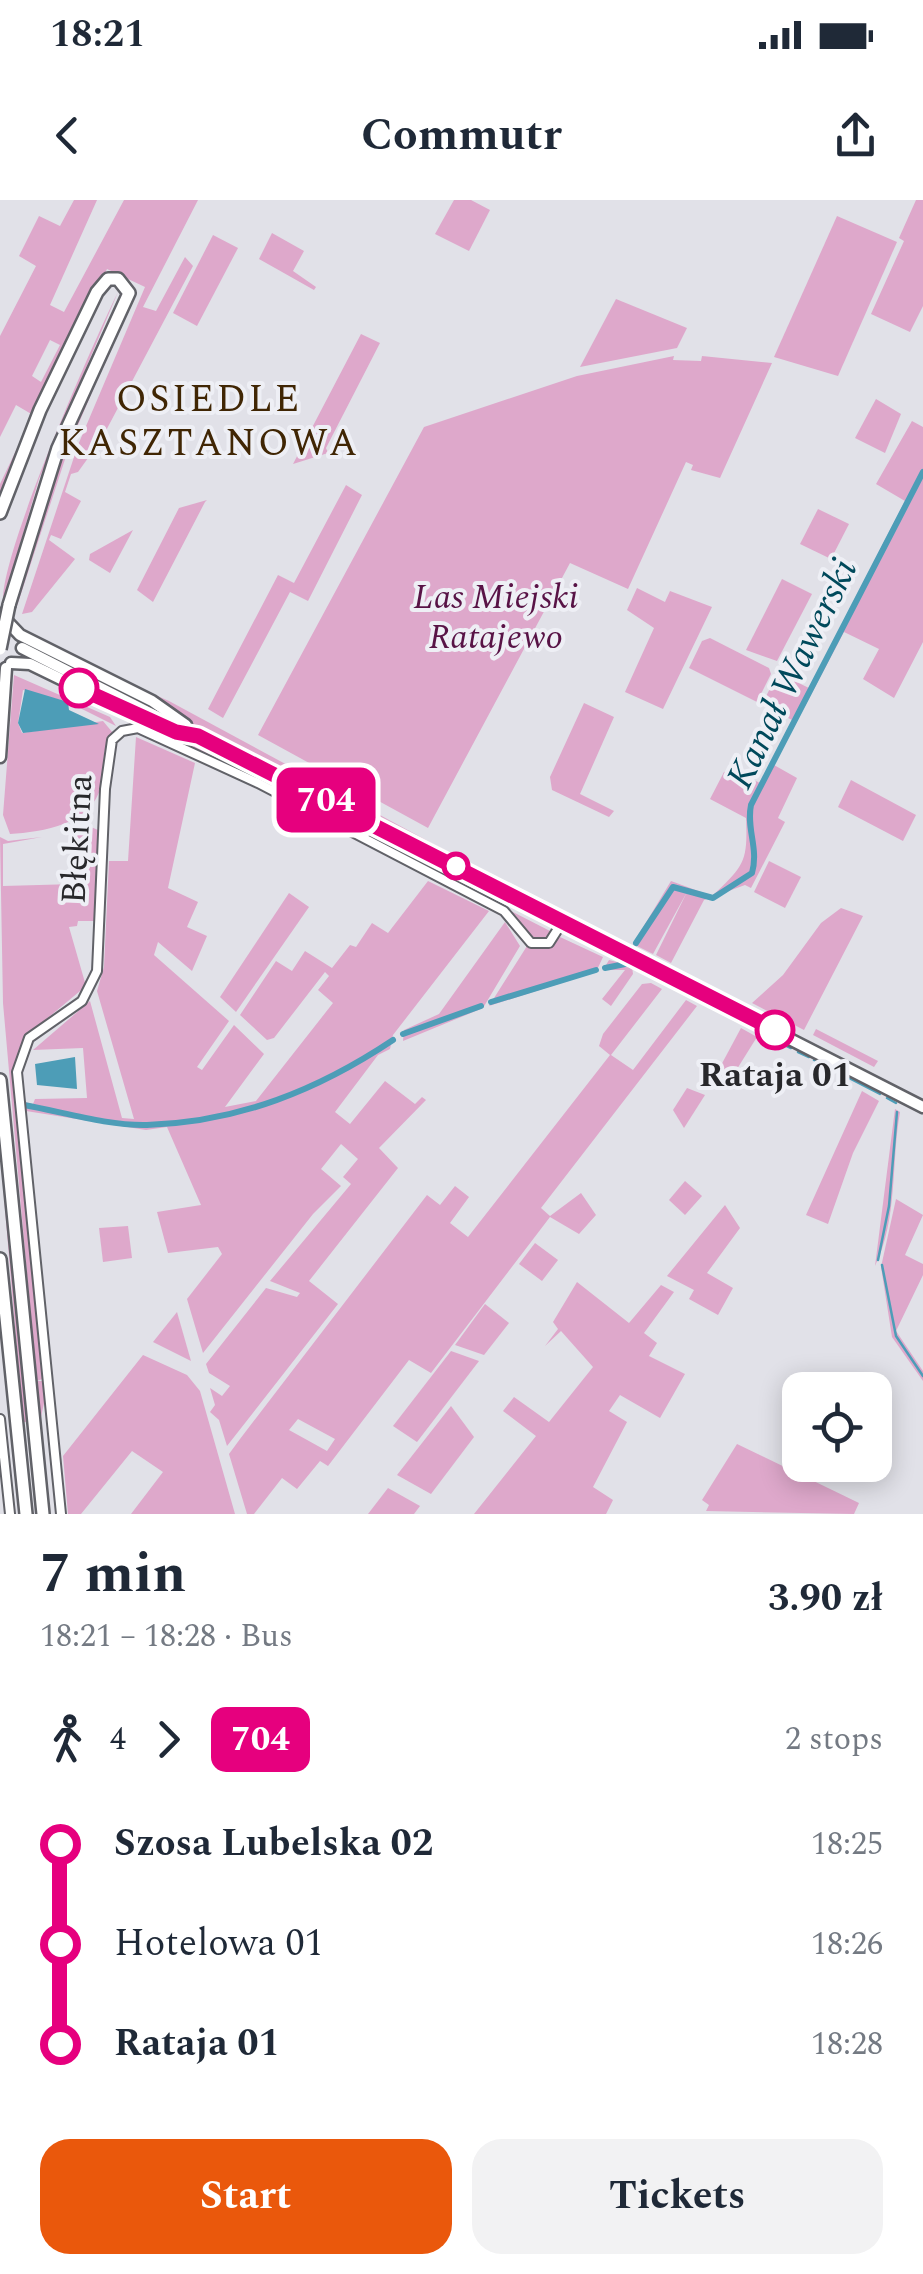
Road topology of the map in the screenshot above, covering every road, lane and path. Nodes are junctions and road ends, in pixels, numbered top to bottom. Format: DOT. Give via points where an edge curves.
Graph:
graph roads {
  1 [pos="0,513"];
  2 [pos="4,610"];
  3 [pos="16,631"];
  4 [pos="22,648"];
  5 [pos="0,649"];
  6 [pos="6,667"];
  7 [pos="198,736"];
  8 [pos="0,757"];
  9 [pos="563,921"];
  10 [pos="0,1080"];
  11 [pos="923,1107"];
  12 [pos="0,1259"];
  13 [pos="0,1419"];
  14 [pos="10,1514"];
  15 [pos="26,1514"];
  16 [pos="42,1514"];
  17 [pos="62,1514"];
  1 -- 2 [label="highway" via="100,285 118,279 129,293 52,462"];
  2 -- 3 [label="main road"];
  2 -- 5 [label="highway, bridge"];
  3 -- 6 [label="main road" via="19,642"];
  3 -- 7 [label="main road" via="152,702"];
  4 -- 7 [label="main road"];
  6 -- 7 [label="main road" via="30,664 143,719"];
  6 -- 8 [label="main road"];
  7 -- 9 [label="main road"];
  9 -- 11 [label="main road"];
  9 -- 17 [label="street, Błękitna" via="549,942 531,943 491,903 258,783 138,728 122,731 108,750 93,984 82,1001 37,1031 17,1072"];
  10 -- 16 [label="highway"];
  12 -- 15 [label="highway"];
  13 -- 14 [label="street"];
}
